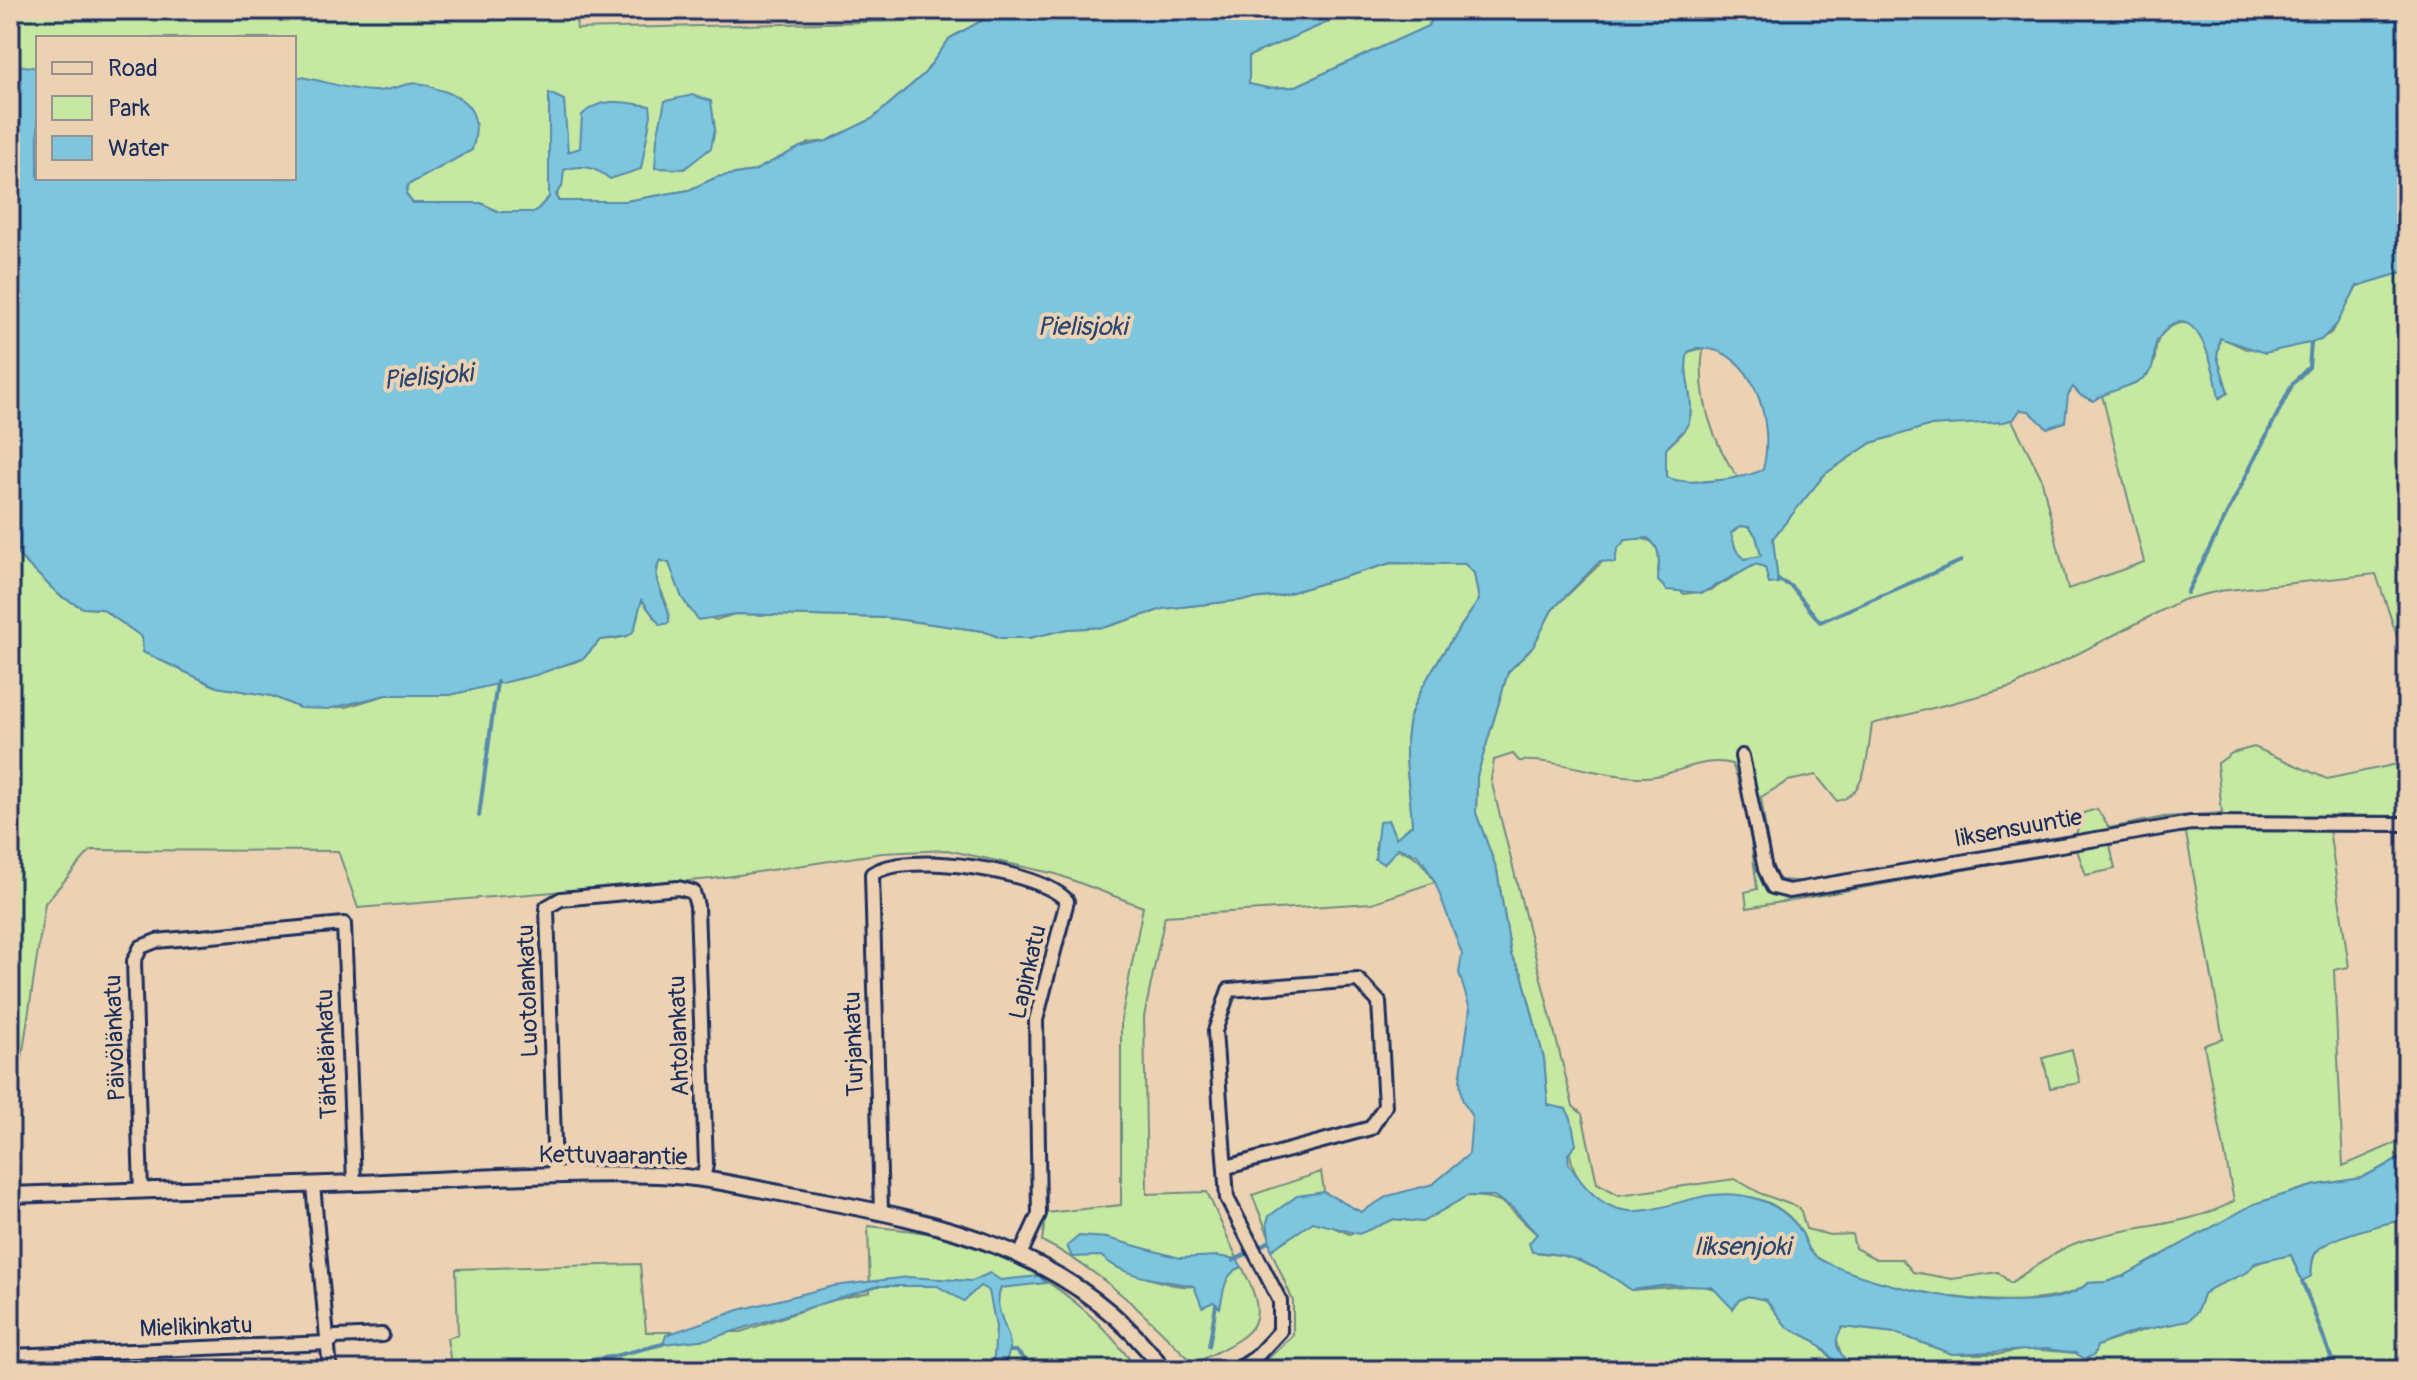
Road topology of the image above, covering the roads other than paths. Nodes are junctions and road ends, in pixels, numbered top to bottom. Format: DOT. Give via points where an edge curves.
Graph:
graph roads {
  1 [pos="1742,756"];
  2 [pos="2407,824"];
  3 [pos="872,874"];
  4 [pos="693,892"];
  5 [pos="344,924"];
  6 [pos="1227,1167"];
  7 [pos="555,1176"];
  8 [pos="703,1179"];
  9 [pos="354,1183"];
  10 [pos="313,1185"];
  11 [pos="141,1191"];
  12 [pos="10,1195"];
  13 [pos="881,1212"];
  14 [pos="1020,1255"];
  15 [pos="382,1335"];
  16 [pos="328,1343"];
  17 [pos="10,1356"];
  18 [pos="330,1370"];
  19 [pos="1164,1370"];
  20 [pos="1237,1370"];
  1 -- 2 [label="street, Iiksensuuntie" via="1765,869 1773,887 1789,891 2191,823"];
  3 -- 13 [label="street, Turjankatu"];
  3 -- 14 [label="street, Lapinkatu" via="900,864 942,861 1048,886 1067,901 1036,1020 1039,1214"];
  4 -- 7 [label="street, Luotolankatu" via="678,888 561,899 547,907"];
  4 -- 8 [label="street, Ahtolankatu"];
  5 -- 9 [label="street, Tähtelänkatu"];
  5 -- 11 [label="street, Päivölänkatu" via="156,941 141,947 134,961"];
  6 -- 6 [label="street" via="1215,1031 1229,990 1358,980 1379,1002 1385,1106 1371,1128"];
  6 -- 20 [label="street" via="1227,1198 1280,1301 1280,1331"];
  7 -- 8 [label="street, Kettuvaarantie"];
  7 -- 9 [label="street, Kettuvaarantie"];
  8 -- 13 [label="street, Kettuvaarantie"];
  9 -- 10 [label="street, Kettuvaarantie"];
  10 -- 11 [label="street, Kettuvaarantie"];
  10 -- 16 [label="street"];
  11 -- 12 [label="street, Kettuvaarantie"];
  13 -- 14 [label="street, Kettuvaarantie" via="958,1230"];
  14 -- 19 [label="street, Kettuvaarantie" via="1111,1313"];
  15 -- 16 [label="street, Mielikinkatu" via="336,1337"];
  16 -- 17 [label="street, Mielikinkatu"];
  16 -- 18 [label="street"];
}
